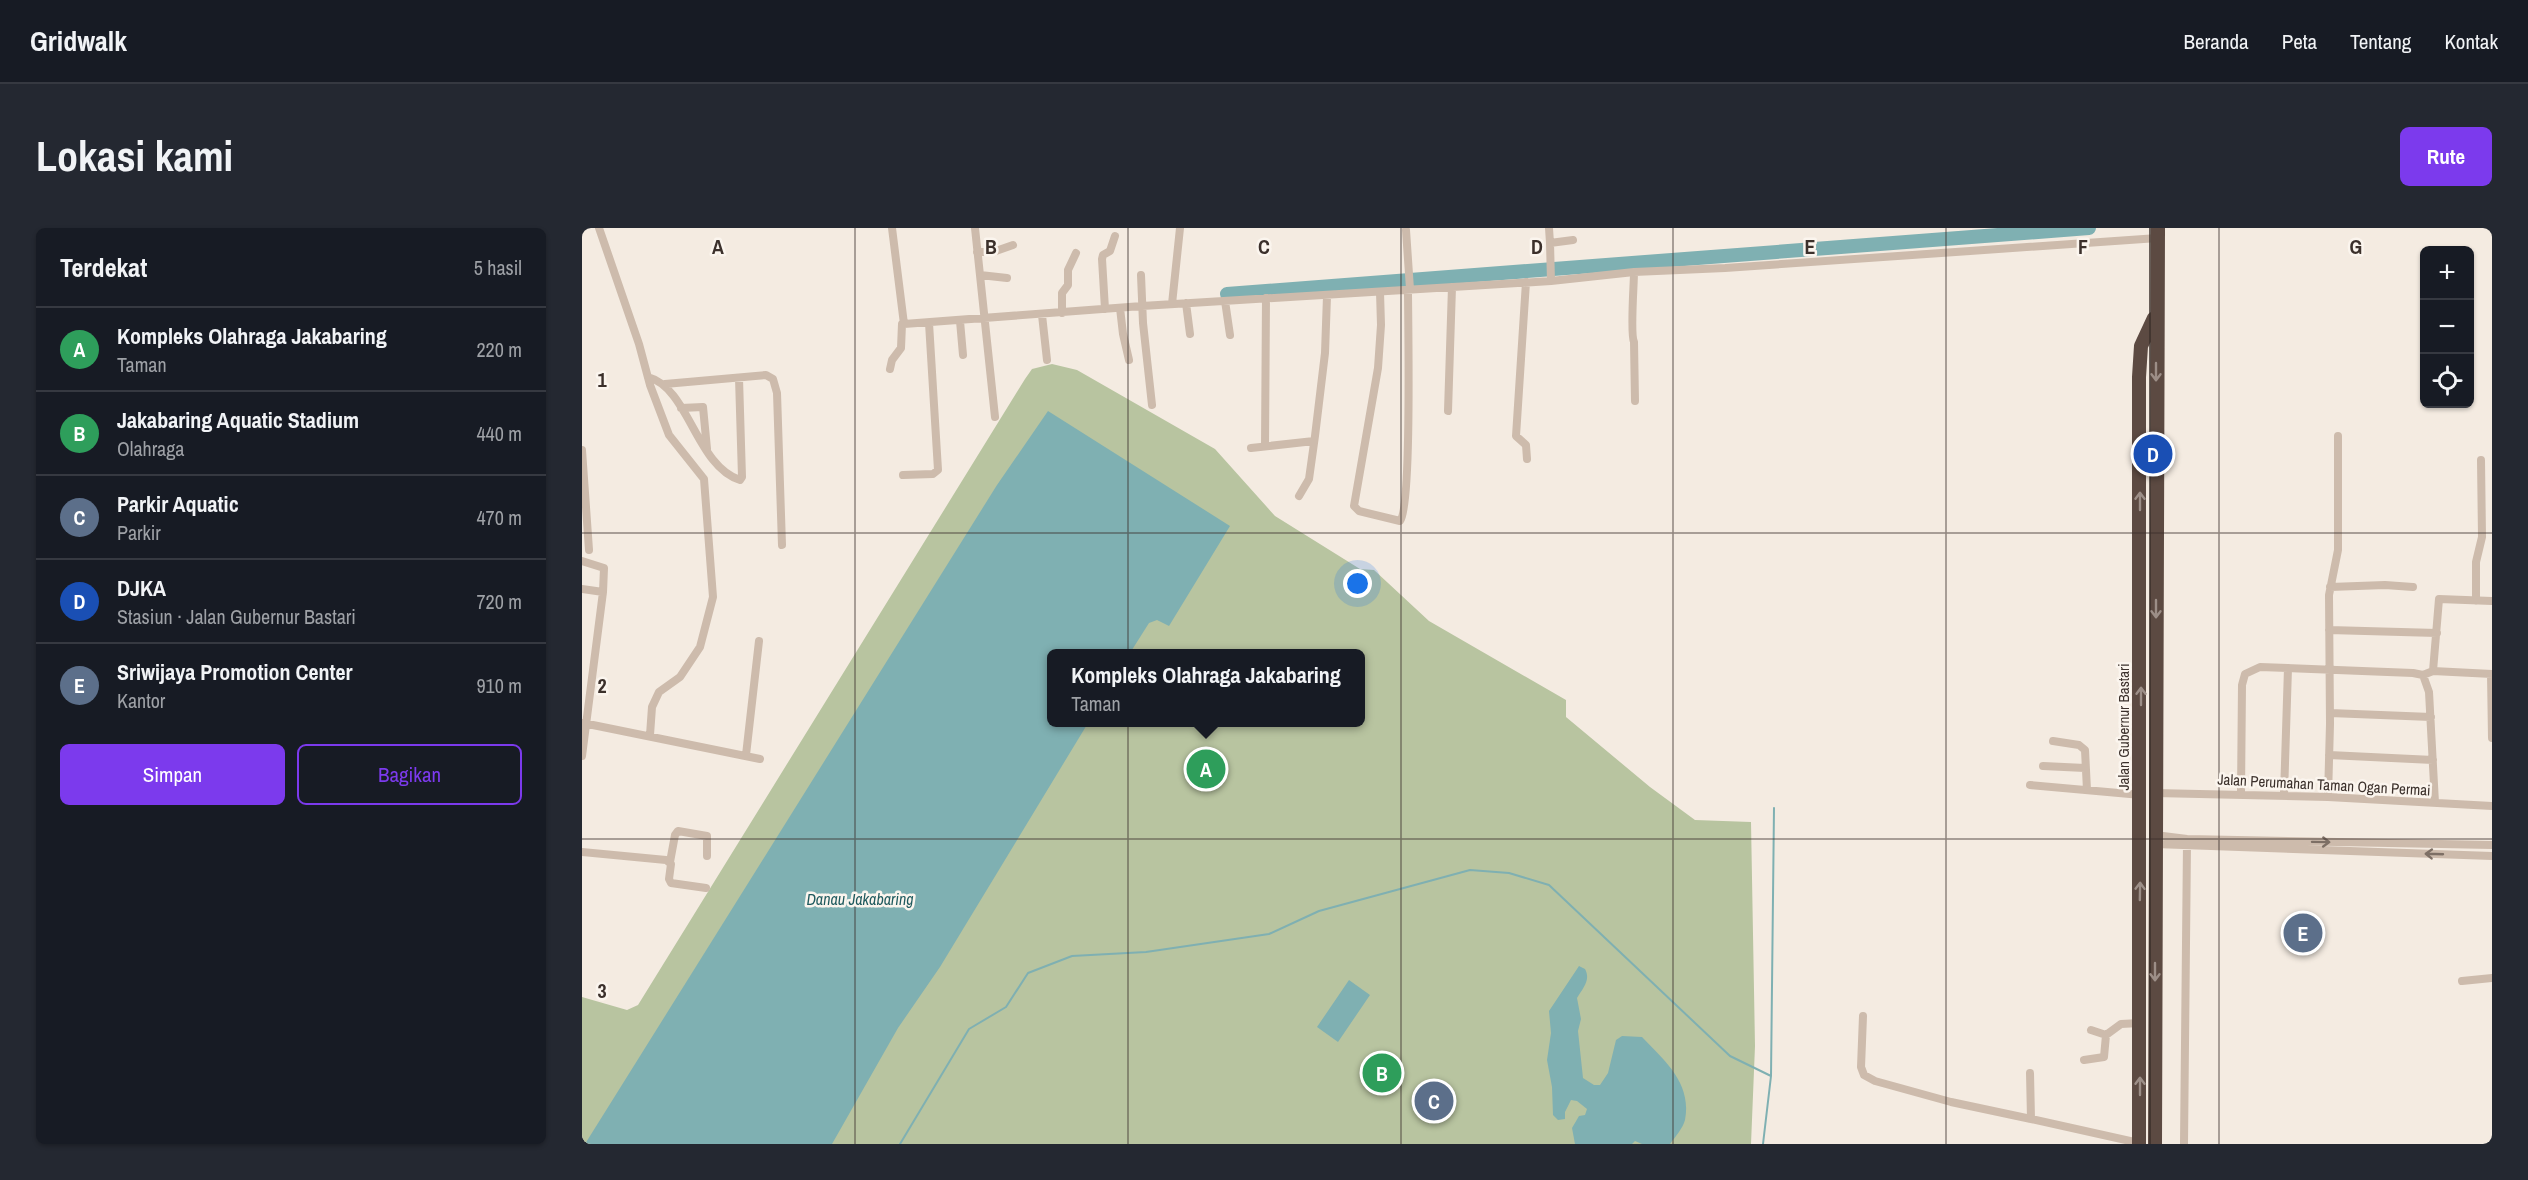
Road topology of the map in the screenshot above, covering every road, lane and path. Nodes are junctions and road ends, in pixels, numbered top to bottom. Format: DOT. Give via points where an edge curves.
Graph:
graph roads {
  1 [pos="599,228"];
  2 [pos="892,228"];
  3 [pos="975,228"];
  4 [pos="1180,228"];
  5 [pos="1549,228"];
  6 [pos="1406,230"];
  7 [pos="2158,233"];
  8 [pos="1115,236"];
  9 [pos="1573,240"];
  10 [pos="1550,243"];
  11 [pos="1013,244"];
  12 [pos="977,252"];
  13 [pos="1076,253"];
  14 [pos="1634,272"];
  15 [pos="1141,274"];
  16 [pos="980,275"];
  17 [pos="1007,278"];
  18 [pos="1551,281"];
  19 [pos="1526,282"];
  20 [pos="1452,286"];
  21 [pos="1409,289"];
  22 [pos="1380,292"];
  23 [pos="1327,296"];
  24 [pos="1266,298"];
  25 [pos="1225,301"];
  26 [pos="1186,303"];
  27 [pos="1172,304"];
  28 [pos="1142,306"];
  29 [pos="1120,308"];
  30 [pos="1105,309"];
  31 [pos="1062,313"];
  32 [pos="2156,313"];
  33 [pos="1042,315"];
  34 [pos="985,319"];
  35 [pos="902,324"];
  36 [pos="961,325"];
  37 [pos="929,327"];
  38 [pos="1190,334"];
  39 [pos="1230,335"];
  40 [pos="963,355"];
  41 [pos="1047,360"];
  42 [pos="1129,360"];
  43 [pos="890,369"];
  44 [pos="648,376"];
  45 [pos="739,378"];
  46 [pos="665,384"];
  47 [pos="1635,401"];
  48 [pos="1152,405"];
  49 [pos="681,408"];
  50 [pos="1448,411"];
  51 [pos="995,417"];
  52 [pos="2338,436"];
  53 [pos="1314,441"];
  54 [pos="1265,446"];
  55 [pos="1251,448"];
  56 [pos="582,450"];
  57 [pos="707,450"];
  58 [pos="1527,459"];
  59 [pos="2481,460"];
  60 [pos="583,467"];
  61 [pos="903,475"];
  62 [pos="584,496"];
  63 [pos="1299,496"];
  64 [pos="584,524"];
  65 [pos="782,544"];
  66 [pos="589,550"];
  67 [pos="582,561"];
  68 [pos="2141,581"];
  69 [pos="2157,585"];
  70 [pos="2330,586"];
  71 [pos="2413,586"];
  72 [pos="582,589"];
  73 [pos="603,592"];
  74 [pos="2476,601"];
  75 [pos="2492,601"];
  76 [pos="2329,630"];
  77 [pos="2437,633"];
  78 [pos="759,640"];
  79 [pos="2288,668"];
  80 [pos="2329,670"];
  81 [pos="2433,671"];
  82 [pos="2491,674"];
  83 [pos="2423,675"];
  84 [pos="2330,713"];
  85 [pos="2431,717"];
  86 [pos="584,723"];
  87 [pos="650,735"];
  88 [pos="2492,738"];
  89 [pos="2053,741"];
  90 [pos="746,755"];
  91 [pos="2329,755"];
  92 [pos="582,756"];
  93 [pos="760,759"];
  94 [pos="2433,760"];
  95 [pos="2043,766"];
  96 [pos="2085,768"];
  97 [pos="2030,785"];
  98 [pos="2087,790"];
  99 [pos="2155,793"];
  100 [pos="2241,794"];
  101 [pos="2141,795"];
  102 [pos="2284,795"];
  103 [pos="2328,797"];
  104 [pos="2435,803"];
  105 [pos="2492,806"];
  106 [pos="2159,840"];
  107 [pos="2183,842"];
  108 [pos="2492,845"];
  109 [pos="582,852"];
  110 [pos="707,856"];
  111 [pos="2492,856"];
  112 [pos="670,862"];
  113 [pos="706,888"];
  114 [pos="2492,978"];
  115 [pos="2462,981"];
  116 [pos="1863,1016"];
  117 [pos="2140,1023"];
  118 [pos="2091,1030"];
  119 [pos="2106,1035"];
  120 [pos="2084,1060"];
  121 [pos="2030,1073"];
  122 [pos="2031,1119"];
  123 [pos="2139,1144"];
  124 [pos="2155,1144"];
  125 [pos="2184,1144"];
  1 -- 44 [label="street"];
  2 -- 37 [label="street" via="904,324"];
  3 -- 12 [label="street"];
  4 -- 27 [label="street"];
  5 -- 10 [label="street"];
  6 -- 21 [label="street"];
  7 -- 14 [label="street"];
  7 -- 32 [label="highway, Jalan Gubernur Bastari"];
  8 -- 30 [label="street" via="1110,251 1102,259"];
  9 -- 10 [label="street"];
  10 -- 18 [label="street"];
  11 -- 12 [label="street" via="993,252"];
  12 -- 16 [label="street"];
  13 -- 31 [label="street" via="1068,270 1068,285 1062,292"];
  14 -- 18 [label="street"];
  14 -- 47 [label="street" via="1631,336"];
  15 -- 28 [label="street"];
  16 -- 17 [label="street"];
  16 -- 34 [label="street"];
  18 -- 19 [label="street"];
  19 -- 20 [label="street"];
  19 -- 58 [label="street" via="1516,436 1526,445"];
  20 -- 21 [label="street"];
  20 -- 50 [label="street"];
  21 -- 22 [label="street"];
  21 -- 22 [label="street" via="1406,482 1400,521 1359,511 1354,506 1378,368"];
  22 -- 23 [label="street"];
  23 -- 24 [label="street"];
  23 -- 53 [label="street"];
  24 -- 25 [label="street"];
  24 -- 54 [label="street"];
  25 -- 26 [label="street"];
  25 -- 39 [label="street"];
  26 -- 27 [label="street"];
  26 -- 38 [label="street"];
  27 -- 28 [label="street"];
  28 -- 29 [label="street"];
  28 -- 48 [label="street"];
  29 -- 30 [label="street"];
  29 -- 42 [label="street"];
  30 -- 31 [label="street"];
  31 -- 33 [label="street"];
  68 -- 32 [label="highway, Jalan Gubernur Bastari, one-way" via="2141,346"];
  32 -- 69 [label="highway, Jalan Gubernur Bastari, one-way"];
  33 -- 34 [label="street"];
  33 -- 41 [label="street"];
  34 -- 36 [label="street"];
  34 -- 51 [label="street"];
  35 -- 43 [label="street" via="901,348"];
  36 -- 37 [label="street"];
  36 -- 40 [label="street"];
  37 -- 61 [label="street" via="938,470 933,474"];
  44 -- 46 [label="street"];
  44 -- 87 [label="street" via="669,435 704,479 713,597 700,647 680,676 659,692 652,707"];
  45 -- 46 [label="street"];
  45 -- 57 [label="street" via="741,479 736,480 725,471"];
  45 -- 65 [label="street" via="766,375 775,385"];
  46 -- 49 [label="street"];
  49 -- 57 [label="street"];
  49 -- 57 [label="street" via="703,407"];
  52 -- 70 [label="street" via="2338,550"];
  53 -- 54 [label="street"];
  53 -- 63 [label="street" via="1309,479"];
  54 -- 55 [label="street"];
  56 -- 60 [label="street"];
  59 -- 74 [label="street" via="2482,537 2476,562"];
  60 -- 62 [label="street"];
  62 -- 64 [label="street"];
  64 -- 66 [label="street"];
  67 -- 73 [label="street" via="604,567"];
  68 -- 69 [label="highway"];
  101 -- 68 [label="highway, Jalan Gubernur Bastari, one-way"];
  69 -- 99 [label="highway, Jalan Gubernur Bastari, one-way"];
  70 -- 71 [label="street"];
  70 -- 76 [label="street"];
  72 -- 73 [label="street"];
  73 -- 86 [label="street"];
  74 -- 75 [label="street"];
  74 -- 77 [label="street" via="2440,598"];
  76 -- 77 [label="street"];
  76 -- 80 [label="street"];
  77 -- 81 [label="street"];
  78 -- 90 [label="street"];
  79 -- 80 [label="street"];
  79 -- 100 [label="street" via="2260,667 2245,674"];
  79 -- 102 [label="street"];
  80 -- 83 [label="street"];
  80 -- 84 [label="street"];
  81 -- 82 [label="street"];
  81 -- 83 [label="street"];
  82 -- 88 [label="street"];
  83 -- 85 [label="street"];
  84 -- 85 [label="street"];
  84 -- 91 [label="street"];
  85 -- 94 [label="street"];
  86 -- 87 [label="street"];
  86 -- 92 [label="street"];
  87 -- 90 [label="street"];
  89 -- 96 [label="street" via="2083,747"];
  90 -- 93 [label="street"];
  91 -- 94 [label="street"];
  91 -- 103 [label="street"];
  94 -- 104 [label="street"];
  95 -- 96 [label="street"];
  96 -- 98 [label="street"];
  97 -- 98 [label="street"];
  98 -- 101 [label="street"];
  99 -- 100 [label="street, Jalan Perumahan Taman Ogan Permai"];
  99 -- 106 [label="highway, Jalan Gubernur Bastari"];
  100 -- 102 [label="street, Jalan Perumahan Taman Ogan Permai"];
  117 -- 101 [label="highway, Jalan Gubernur Bastari, one-way"];
  102 -- 103 [label="street, Jalan Perumahan Taman Ogan Permai"];
  103 -- 104 [label="street, Jalan Perumahan Taman Ogan Permai"];
  104 -- 105 [label="street, Jalan Perumahan Taman Ogan Permai"];
  106 -- 107 [label="street"];
  106 -- 124 [label="highway, Jalan Gubernur Bastari, one-way"];
  107 -- 108 [label="street, one-way"];
  111 -- 107 [label="street, one-way"];
  107 -- 125 [label="street"];
  109 -- 112 [label="street"];
  110 -- 112 [label="street" via="707,836 678,831"];
  112 -- 113 [label="street" via="672,883"];
  114 -- 115 [label="street"];
  116 -- 122 [label="street" via="1864,1075 1951,1102"];
  117 -- 119 [label="street" via="2121,1024"];
  123 -- 117 [label="highway, Jalan Gubernur Bastari, one-way"];
  118 -- 119 [label="street"];
  119 -- 120 [label="street" via="2104,1057"];
  121 -- 122 [label="street"];
  122 -- 123 [label="street"];
}
